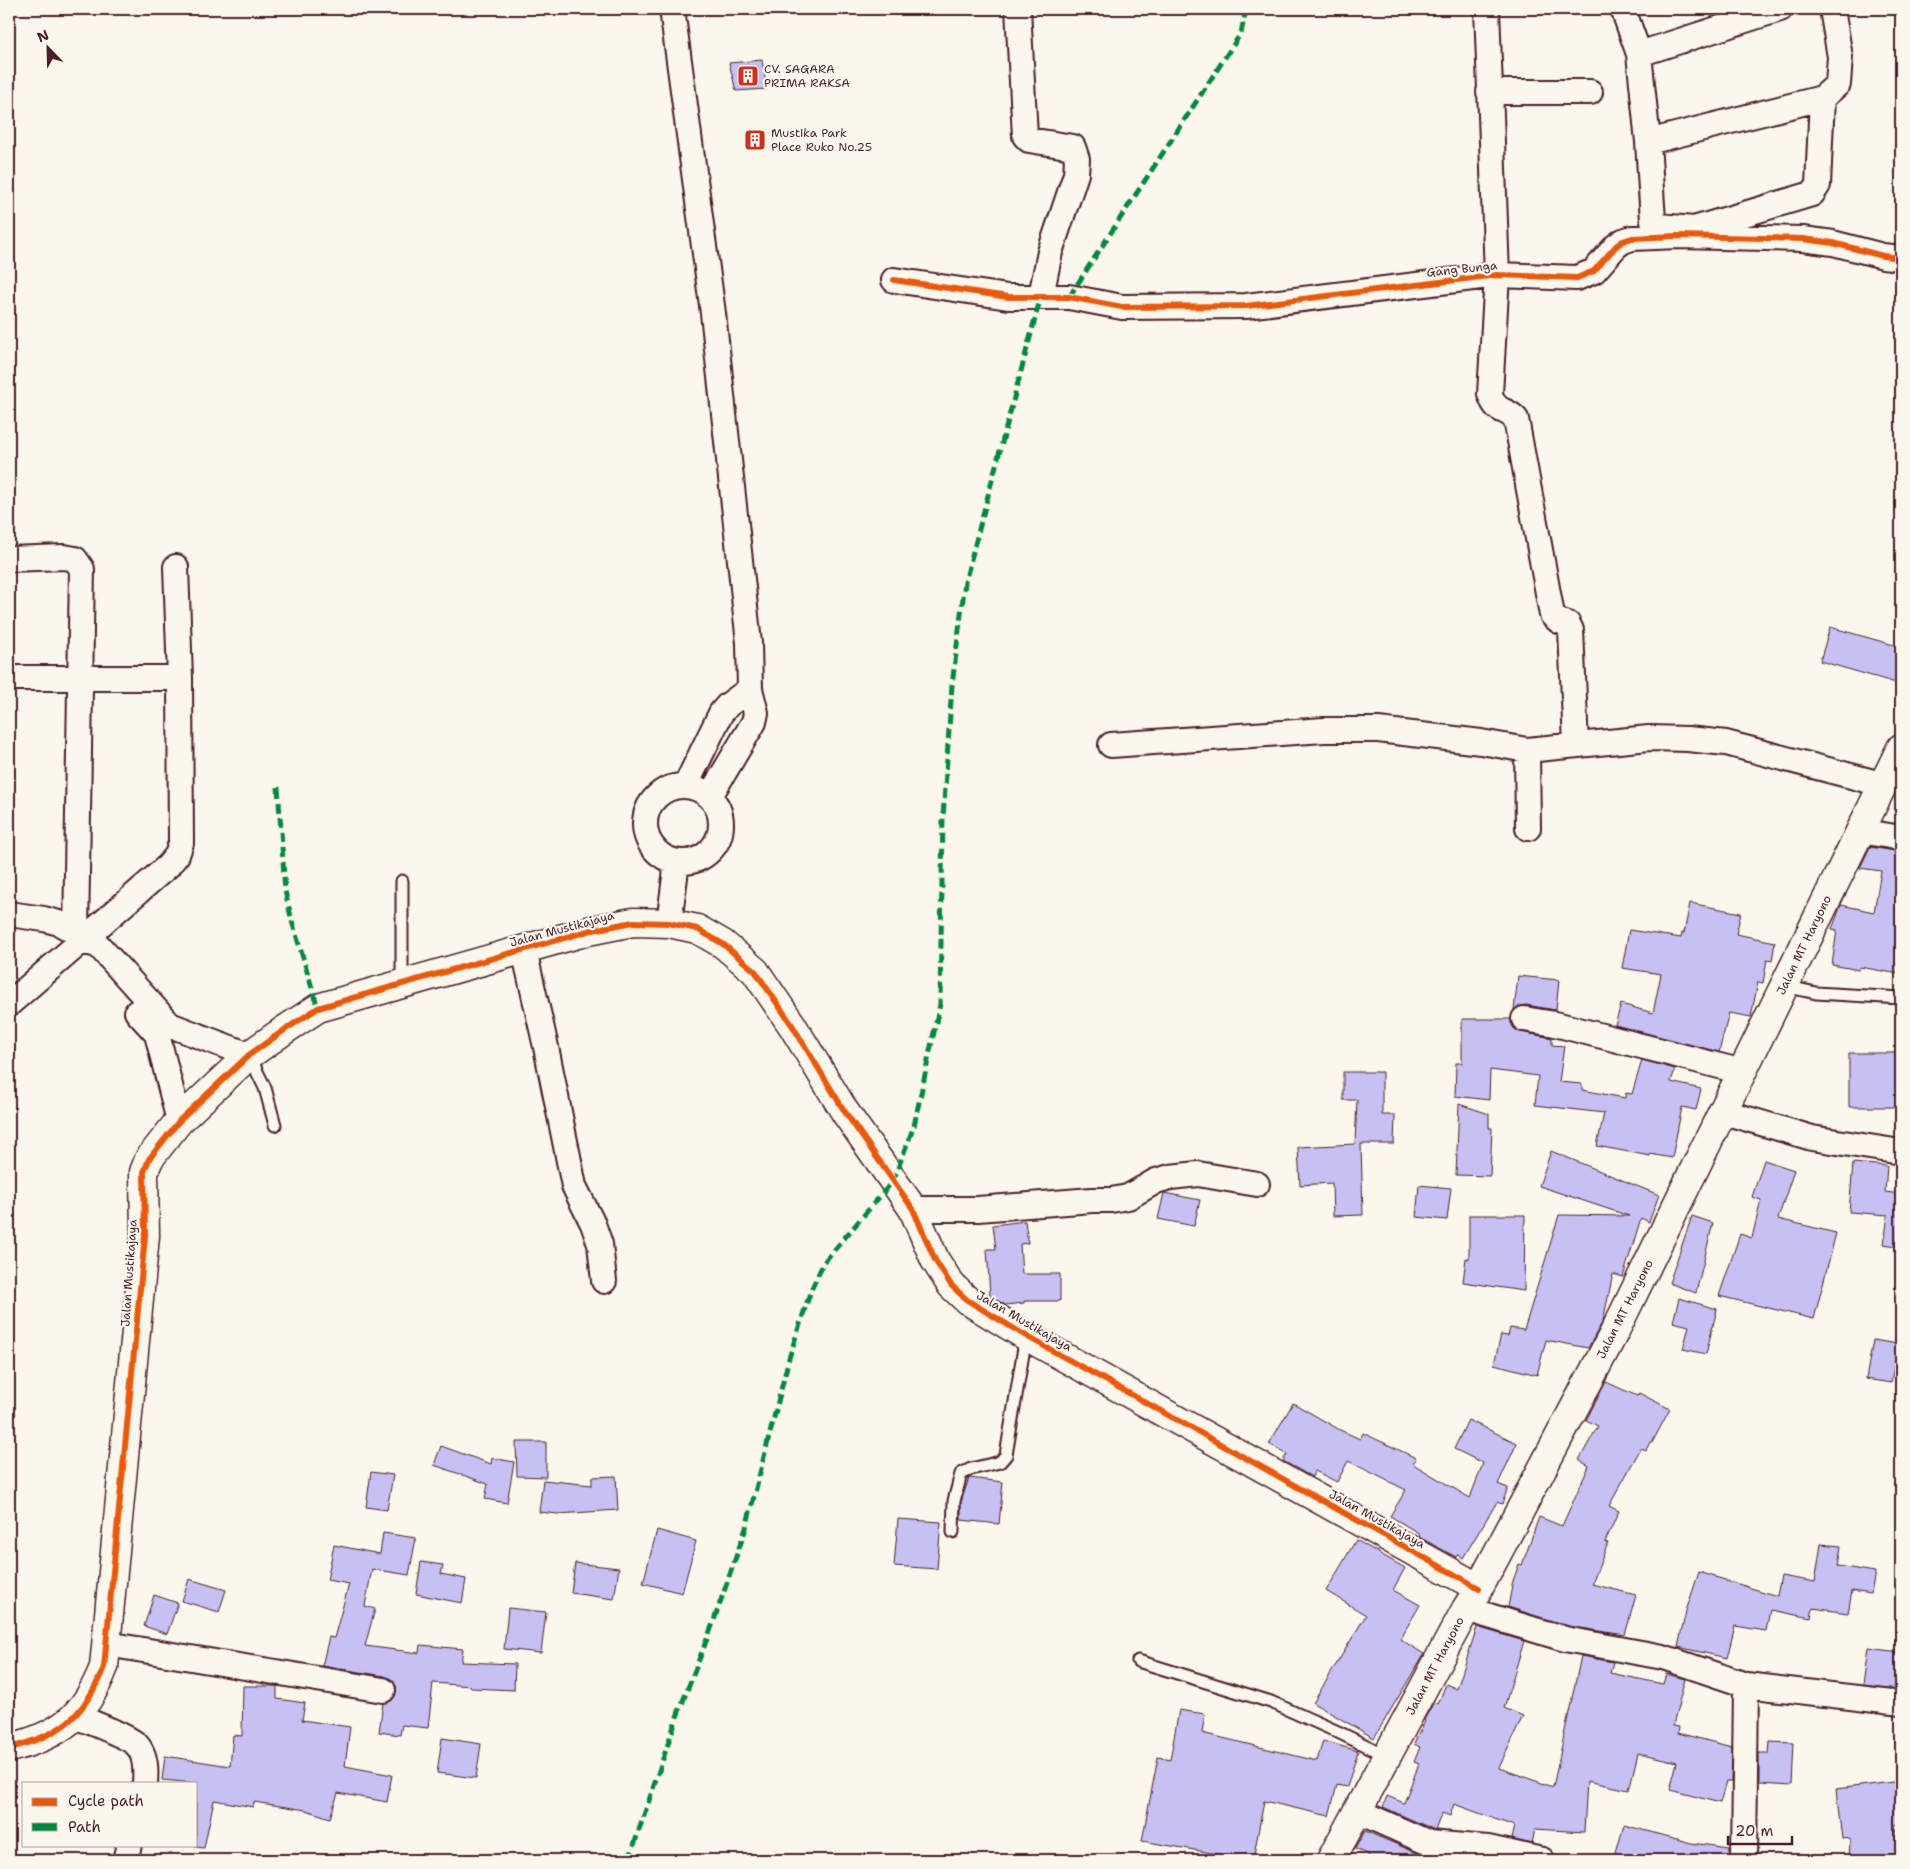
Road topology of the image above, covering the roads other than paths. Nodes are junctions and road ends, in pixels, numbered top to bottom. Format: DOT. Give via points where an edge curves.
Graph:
graph roads {
  1 [pos="672,9"];
  2 [pos="1018,9"];
  3 [pos="1487,9"];
  4 [pos="1623,9"];
  5 [pos="1780,9"];
  6 [pos="1832,9"];
  7 [pos="1639,54"];
  8 [pos="1489,92"];
  9 [pos="1590,92"];
  10 [pos="1822,98"];
  11 [pos="1648,142"];
  12 [pos="1901,258"];
  13 [pos="1497,275"];
  14 [pos="894,280"];
  15 [pos="1041,296"];
  16 [pos="9,558"];
  17 [pos="176,567"];
  18 [pos="9,678"];
  19 [pos="180,678"];
  20 [pos="80,679"];
  21 [pos="750,689"];
  22 [pos="1111,745"];
  23 [pos="1576,745"];
  24 [pos="1901,748"];
  25 [pos="1527,750"];
  26 [pos="1884,784"];
  27 [pos="686,785"];
  28 [pos="710,796"];
  29 [pos="1528,828"];
  30 [pos="1860,831"];
  31 [pos="1901,838"];
  32 [pos="677,862"];
  33 [pos="402,880"];
  34 [pos="9,914"];
  35 [pos="669,923"];
  36 [pos="82,939"];
  37 [pos="524,950"];
  38 [pos="402,984"];
  39 [pos="1783,986"];
  40 [pos="1901,998"];
  41 [pos="9,1004"];
  42 [pos="1524,1019"];
  43 [pos="249,1056"];
  44 [pos="1743,1072"];
  45 [pos="1724,1112"];
  46 [pos="178,1121"];
  47 [pos="275,1124"];
  48 [pos="1901,1152"];
  49 [pos="1257,1184"];
  50 [pos="912,1209"];
  51 [pos="604,1281"];
  52 [pos="1026,1336"];
  53 [pos="953,1532"];
  54 [pos="1472,1599"];
  55 [pos="107,1644"];
  56 [pos="1138,1661"];
  57 [pos="1746,1685"];
  58 [pos="383,1690"];
  59 [pos="1901,1703"];
  60 [pos="75,1716"];
  61 [pos="9,1748"];
  62 [pos="1387,1756"];
  63 [pos="145,1782"];
  64 [pos="1358,1811"];
  65 [pos="129,1846"];
  66 [pos="126,1860"];
  67 [pos="1332,1860"];
  68 [pos="1542,1860"];
  69 [pos="1744,1860"];
  1 -- 21 [label="street" via="714,323 748,643"];
  2 -- 15 [label="street" via="1025,136 1030,140 1073,147 1078,159 1050,252"];
  3 -- 8 [label="street"];
  4 -- 7 [label="street"];
  5 -- 7 [label="street"];
  6 -- 10 [label="street" via="1840,57 1838,84"];
  7 -- 11 [label="street"];
  8 -- 9 [label="street"];
  8 -- 13 [label="street"];
  10 -- 11 [label="street"];
  10 -- 11 [label="street" via="1818,185 1812,194 1694,229 1659,226 1653,221"];
  12 -- 13 [label="street, Gang Bunga" via="1804,239 1678,236 1623,241 1594,271 1578,278"];
  13 -- 15 [label="street, Gang Bunga" via="1246,306 1122,307 1069,297"];
  13 -- 23 [label="street" via="1490,394 1493,404 1516,419 1552,614 1568,624 1571,630"];
  14 -- 15 [label="street, Gang Bunga" via="1008,297"];
  16 -- 20 [label="street" via="64,556 75,559 82,569"];
  17 -- 19 [label="street"];
  18 -- 20 [label="street"];
  19 -- 20 [label="street"];
  19 -- 36 [label="street" via="182,843 168,866"];
  20 -- 36 [label="street"];
  21 -- 27 [label="street" via="721,713"];
  21 -- 28 [label="street" via="756,713 754,722"];
  22 -- 25 [label="street" via="1324,730 1378,730"];
  23 -- 25 [label="street"];
  23 -- 26 [label="street" via="1649,738 1726,743"];
  24 -- 26 [label="street, Jalan MT Haryono"];
  25 -- 29 [label="street"];
  26 -- 30 [label="street, Jalan MT Haryono"];
  27 -- 28 [label="street"];
  27 -- 32 [label="street" via="659,794 645,820 652,847 667,859"];
  28 -- 32 [label="street" via="722,817 718,841 701,858"];
  30 -- 31 [label="street"];
  30 -- 39 [label="street, Jalan MT Haryono"];
  32 -- 35 [label="street"];
  33 -- 38 [label="lane"];
  34 -- 36 [label="street" via="60,923"];
  35 -- 37 [label="street, Jalan Mustikajaya" via="633,922"];
  35 -- 50 [label="street, Jalan Mustikajaya" via="697,929 723,944 755,971 845,1112"];
  36 -- 41 [label="street"];
  36 -- 43 [label="street" via="98,945 170,1025"];
  36 -- 46 [label="street" via="87,956 157,1034"];
  37 -- 38 [label="street, Jalan Mustikajaya"];
  37 -- 51 [label="street" via="574,1186 600,1244"];
  38 -- 43 [label="street, Jalan Mustikajaya" via="318,1008"];
  39 -- 40 [label="lane" via="1816,993"];
  39 -- 44 [label="street, Jalan MT Haryono"];
  42 -- 44 [label="street"];
  43 -- 46 [label="street, Jalan Mustikajaya"];
  43 -- 47 [label="lane" via="265,1088"];
  44 -- 45 [label="street, Jalan MT Haryono"];
  45 -- 48 [label="street" via="1812,1138"];
  45 -- 54 [label="street, Jalan MT Haryono" via="1614,1333"];
  46 -- 55 [label="street, Jalan Mustikajaya" via="149,1159 144,1172 145,1236"];
  49 -- 50 [label="street" via="1198,1174 1156,1181 1128,1197 1111,1200 978,1209"];
  50 -- 52 [label="street, Jalan Mustikajaya" via="935,1260 951,1285 967,1300"];
  52 -- 53 [label="lane" via="1006,1455 1000,1462 961,1474 954,1501"];
  52 -- 54 [label="street, Jalan Mustikajaya"];
  54 -- 57 [label="street" via="1565,1639 1663,1657"];
  54 -- 62 [label="street, Jalan MT Haryono"];
  55 -- 58 [label="street"];
  55 -- 60 [label="street, Jalan Mustikajaya" via="104,1667 95,1691"];
  56 -- 62 [label="lane" via="1271,1702"];
  57 -- 59 [label="street"];
  57 -- 69 [label="street"];
  60 -- 61 [label="street, Jalan Mustikajaya" via="57,1731 32,1743"];
  60 -- 63 [label="street" via="137,1745 146,1764"];
  62 -- 64 [label="street, Jalan MT Haryono"];
  64 -- 67 [label="street, Jalan MT Haryono"];
  64 -- 68 [label="street" via="1430,1844 1488,1848"];
  65 -- 66 [label="street"];
}
